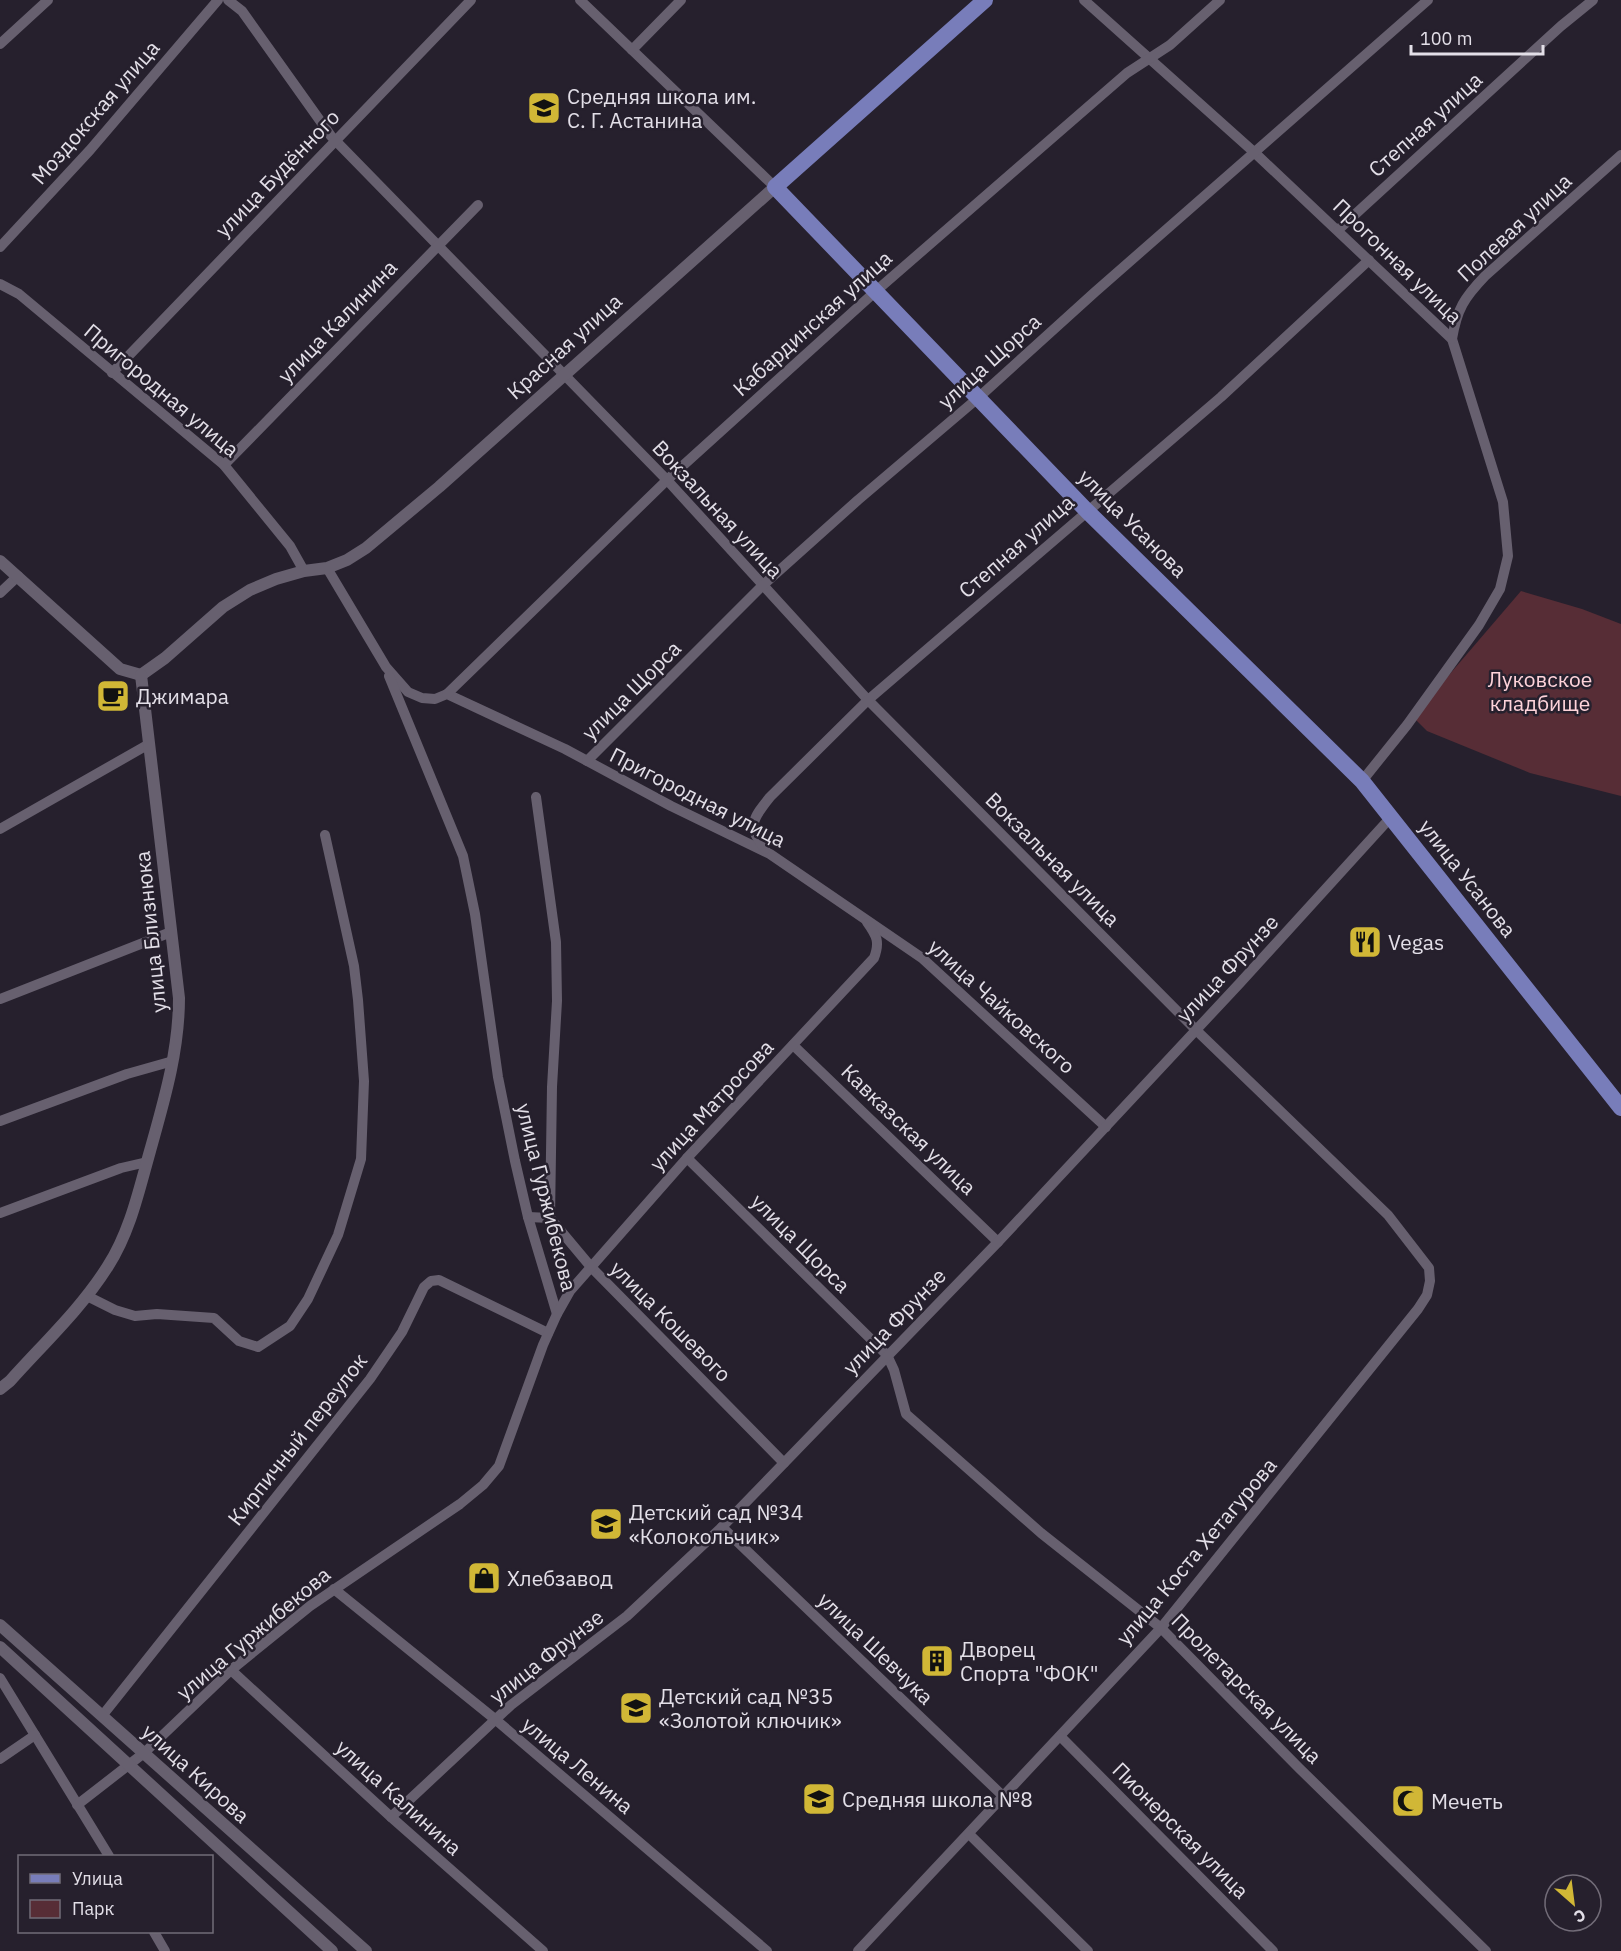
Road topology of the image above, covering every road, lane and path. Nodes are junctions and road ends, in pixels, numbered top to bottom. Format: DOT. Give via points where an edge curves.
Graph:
graph roads {
  1 [pos="48,0"];
  2 [pos="218,0"];
  3 [pos="228,0"];
  4 [pos="471,0"];
  5 [pos="580,0"];
  6 [pos="681,0"];
  7 [pos="985,0"];
  8 [pos="1084,0"];
  9 [pos="1220,0"];
  10 [pos="1428,0"];
  11 [pos="1593,0"];
  12 [pos="0,44"];
  13 [pos="632,50"];
  14 [pos="1149,57"];
  15 [pos="335,140"];
  16 [pos="1255,153"];
  17 [pos="1621,155"];
  18 [pos="775,188"];
  19 [pos="478,205"];
  20 [pos="1338,230"];
  21 [pos="439,245"];
  22 [pos="0,248"];
  23 [pos="1369,260"];
  24 [pos="0,284"];
  25 [pos="876,291"];
  26 [pos="1452,339"];
  27 [pos="112,373"];
  28 [pos="565,375"];
  29 [pos="978,398"];
  30 [pos="224,465"];
  31 [pos="667,480"];
  32 [pos="1087,510"];
  33 [pos="0,561"];
  34 [pos="327,568"];
  35 [pos="304,571"];
  36 [pos="18,576"];
  37 [pos="762,586"];
  38 [pos="0,593"];
  39 [pos="386,667"];
  40 [pos="141,675"];
  41 [pos="447,694"];
  42 [pos="868,700"];
  43 [pos="149,744"];
  44 [pos="587,762"];
  45 [pos="1362,781"];
  46 [pos="536,797"];
  47 [pos="1392,816"];
  48 [pos="0,829"];
  49 [pos="326,835"];
  50 [pos="770,854"];
  51 [pos="867,921"];
  52 [pos="171,932"];
  53 [pos="0,999"];
  54 [pos="1196,1030"];
  55 [pos="793,1045"];
  56 [pos="173,1061"];
  57 [pos="1621,1108"];
  58 [pos="0,1121"];
  59 [pos="1106,1127"];
  60 [pos="687,1158"];
  61 [pos="147,1162"];
  62 [pos="0,1213"];
  63 [pos="528,1217"];
  64 [pos="550,1218"];
  65 [pos="998,1242"];
  66 [pos="591,1267"];
  67 [pos="1427,1295"];
  68 [pos="87,1296"];
  69 [pos="557,1314"];
  70 [pos="548,1333"];
  71 [pos="887,1355"];
  72 [pos="0,1389"];
  73 [pos="784,1463"];
  74 [pos="722,1527"];
  75 [pos="334,1589"];
  76 [pos="0,1625"];
  77 [pos="1161,1628"];
  78 [pos="0,1647"];
  79 [pos="231,1671"];
  80 [pos="0,1678"];
  81 [pos="102,1716"];
  82 [pos="496,1720"];
  83 [pos="35,1735"];
  84 [pos="1061,1737"];
  85 [pos="144,1753"];
  86 [pos="0,1759"];
  87 [pos="129,1766"];
  88 [pos="1004,1797"];
  89 [pos="77,1805"];
  90 [pos="391,1817"];
  91 [pos="969,1834"];
  92 [pos="108,1855"];
  93 [pos="155,1933"];
  94 [pos="165,1951"];
  95 [pos="332,1951"];
  96 [pos="366,1951"];
  97 [pos="543,1951"];
  98 [pos="767,1951"];
  99 [pos="858,1951"];
  100 [pos="1088,1951"];
  101 [pos="1273,1951"];
  102 [pos="1486,1951"];
  1 -- 12 [label="street"];
  2 -- 22 [label="street, Моздокская улица"];
  3 -- 15 [label="street, Вокзальная улица" via="242,11"];
  4 -- 15 [label="street, улица Будённого"];
  5 -- 13 [label="street, улица Усанова"];
  6 -- 13 [label="street"];
  7 -- 18 [label="main road, Красная улица"];
  8 -- 14 [label="street, Прогонная улица"];
  9 -- 14 [label="street, Кабардинская улица" via="1170,45"];
  10 -- 16 [label="street, улица Щорса"];
  11 -- 20 [label="street, Степная улица"];
  13 -- 18 [label="street, улица Усанова"];
  14 -- 16 [label="street, Прогонная улица"];
  14 -- 25 [label="street, Кабардинская улица"];
  15 -- 21 [label="street, Вокзальная улица"];
  15 -- 27 [label="street, улица Будённого"];
  16 -- 20 [label="street, Прогонная улица"];
  16 -- 29 [label="street, улица Щорса"];
  17 -- 26 [label="street, Полевая улица" via="1479,282 1456,316"];
  18 -- 25 [label="main road, улица Усанова"];
  18 -- 28 [label="street, Красная улица"];
  19 -- 21 [label="street, улица Калинина"];
  20 -- 23 [label="street, Прогонная улица"];
  21 -- 28 [label="street, Вокзальная улица"];
  21 -- 30 [label="street, улица Калинина"];
  23 -- 26 [label="street, Прогонная улица"];
  23 -- 32 [label="street, Степная улица" via="1221,397"];
  24 -- 27 [label="street, Пригородная улица" via="19,294"];
  25 -- 29 [label="main road, улица Усанова"];
  25 -- 31 [label="street, Кабардинская улица"];
  26 -- 45 [label="street, Прогонная улица" via="1503,502 1508,556 1500,589 1479,625"];
  27 -- 30 [label="street, Пригородная улица"];
  28 -- 31 [label="street, Вокзальная улица"];
  28 -- 34 [label="street, Красная улица" via="391,529 347,560"];
  29 -- 32 [label="main road, улица Усанова"];
  29 -- 37 [label="street, улица Щорса"];
  30 -- 35 [label="street, Пригородная улица" via="290,546"];
  31 -- 37 [label="street, Вокзальная улица"];
  31 -- 41 [label="street, Кабардинская улица"];
  32 -- 42 [label="street, Степная улица"];
  32 -- 45 [label="main road, улица Усанова"];
  33 -- 36 [label="street"];
  34 -- 35 [label="street, Красная улица"];
  34 -- 39 [label="street"];
  35 -- 40 [label="street, Красная улица" via="241,596"];
  36 -- 38 [label="street"];
  36 -- 40 [label="street" via="120,669"];
  37 -- 42 [label="street, Вокзальная улица"];
  37 -- 44 [label="street, улица Щорса"];
  39 -- 41 [label="street" via="408,692 435,699"];
  39 -- 63 [label="street, улица Гуржибекова" via="463,856 498,1077"];
  40 -- 43 [label="street, улица Близнюка"];
  41 -- 44 [label="street, Пригородная улица"];
  42 -- 50 [label="street, Степная улица" via="757,813 752,826 756,839"];
  42 -- 54 [label="street, Вокзальная улица"];
  43 -- 48 [label="street"];
  43 -- 52 [label="street, улица Близнюка"];
  44 -- 50 [label="street, Пригородная улица"];
  45 -- 47 [label="main road, улица Усанова"];
  46 -- 64 [label="street, улица Гуржибекова" via="556,942"];
  47 -- 54 [label="street, улица Фрунзе"];
  47 -- 57 [label="main road, улица Усанова"];
  49 -- 68 [label="street" via="354,966 364,1081 361,1159 338,1235 309,1299 290,1326 258,1347 239,1341 213,1318 135,1316"];
  50 -- 51 [label="street, Пригородная улица"];
  51 -- 55 [label="street, улица Матросова" via="876,935 878,947 874,958"];
  51 -- 59 [label="street, улица Чайковского" via="922,958"];
  52 -- 53 [label="street"];
  52 -- 56 [label="street, улица Близнюка" via="179,998"];
  54 -- 59 [label="street, улица Фрунзе"];
  54 -- 67 [label="street, Вокзальная улица" via="1388,1215 1429,1268"];
  55 -- 60 [label="street, улица Матросова"];
  55 -- 65 [label="street, Кавказская улица"];
  56 -- 58 [label="street"];
  56 -- 61 [label="street, улица Близнюка"];
  59 -- 65 [label="street, улица Фрунзе"];
  60 -- 66 [label="street, улица Матросова"];
  60 -- 71 [label="street, улица Щорса"];
  61 -- 62 [label="street"];
  61 -- 68 [label="street, улица Близнюка" via="121,1243"];
  63 -- 64 [label="street"];
  63 -- 69 [label="street, улица Гуржибекова"];
  64 -- 66 [label="street, улица Кошевого"];
  65 -- 71 [label="street, улица Фрунзе"];
  66 -- 69 [label="street, улица Матросова"];
  66 -- 73 [label="street, улица Кошевого"];
  67 -- 77 [label="street, улица Коста Хетагурова"];
  68 -- 72 [label="street, улица Близнюка"];
  69 -- 70 [label="street, улица Гуржибекова"];
  70 -- 75 [label="street, улица Гуржибекова" via="499,1466 460,1504"];
  70 -- 81 [label="street, Кирпичный переулок" via="439,1280 424,1287 402,1332 370,1379"];
  71 -- 73 [label="street, улица Фрунзе"];
  71 -- 77 [label="street, Пролетарская улица" via="906,1414 1041,1533"];
  73 -- 74 [label="street, улица Фрунзе"];
  74 -- 82 [label="street, улица Фрунзе" via="627,1616"];
  74 -- 88 [label="street, улица Шевчука"];
  75 -- 79 [label="street, улица Гуржибекова"];
  75 -- 82 [label="street, улица Ленина"];
  76 -- 81 [label="street, улица Кирова"];
  77 -- 84 [label="street, улица Коста Хетагурова"];
  77 -- 102 [label="street, Пролетарская улица"];
  78 -- 87 [label="street, улица Кирова"];
  79 -- 85 [label="street, улица Гуржибекова"];
  79 -- 90 [label="street, улица Калинина"];
  80 -- 83 [label="street"];
  81 -- 85 [label="street, улица Кирова"];
  82 -- 90 [label="street, улица Фрунзе"];
  82 -- 98 [label="street, улица Ленина"];
  83 -- 86 [label="street"];
  83 -- 89 [label="street"];
  84 -- 88 [label="street, улица Коста Хетагурова"];
  84 -- 101 [label="street, Пионерская улица"];
  85 -- 87 [label="street, улица Гуржибекова"];
  85 -- 96 [label="street, улица Кирова"];
  87 -- 89 [label="street, улица Гуржибекова"];
  87 -- 95 [label="street, улица Кирова"];
  88 -- 91 [label="street, улица Коста Хетагурова"];
  89 -- 92 [label="street"];
  90 -- 97 [label="street, улица Калинина"];
  91 -- 99 [label="street, улица Коста Хетагурова"];
  91 -- 100 [label="street"];
  93 -- 94 [label="street"];
}
